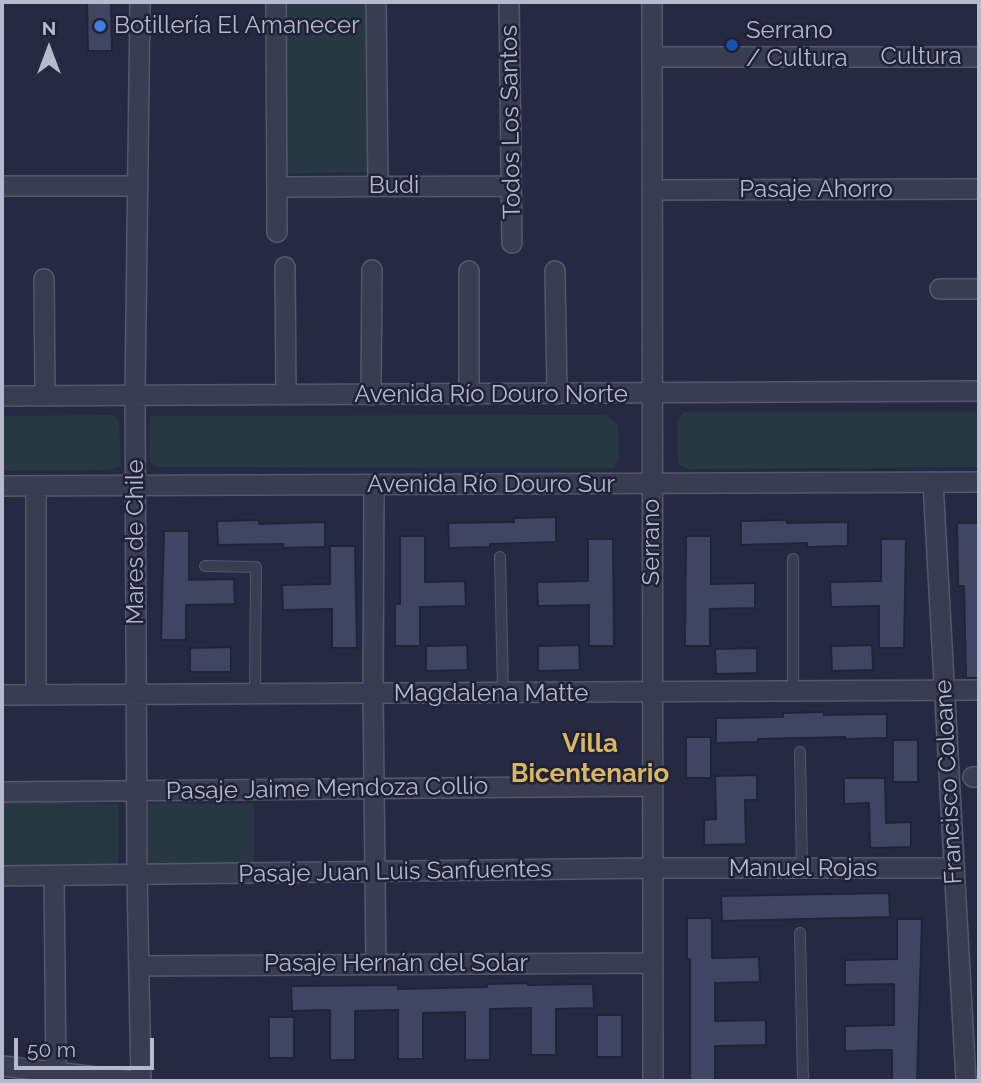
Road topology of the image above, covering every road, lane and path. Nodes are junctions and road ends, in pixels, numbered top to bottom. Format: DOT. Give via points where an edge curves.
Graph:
graph roads {
  1 [pos="140,2"];
  2 [pos="276,2"];
  3 [pos="376,2"];
  4 [pos="509,2"];
  5 [pos="652,2"];
  6 [pos="652,57"];
  7 [pos="979,57"];
  8 [pos="2,186"];
  9 [pos="138,186"];
  10 [pos="378,186"];
  11 [pos="511,186"];
  12 [pos="277,187"];
  13 [pos="979,189"];
  14 [pos="652,190"];
  15 [pos="278,232"];
  16 [pos="512,243"];
  17 [pos="285,267"];
  18 [pos="372,270"];
  19 [pos="469,271"];
  20 [pos="555,271"];
  21 [pos="44,279"];
  22 [pos="940,289"];
  23 [pos="979,289"];
  24 [pos="979,391"];
  25 [pos="557,394"];
  26 [pos="653,394"];
  27 [pos="286,395"];
  28 [pos="371,395"];
  29 [pos="469,395"];
  30 [pos="2,396"];
  31 [pos="45,396"];
  32 [pos="135,396"];
  33 [pos="933,482"];
  34 [pos="979,482"];
  35 [pos="374,485"];
  36 [pos="653,485"];
  37 [pos="2,486"];
  38 [pos="36,486"];
  39 [pos="136,486"];
  40 [pos="500,557"];
  41 [pos="793,559"];
  42 [pos="205,566"];
  43 [pos="943,690"];
  44 [pos="979,690"];
  45 [pos="793,692"];
  46 [pos="652,693"];
  47 [pos="255,694"];
  48 [pos="373,694"];
  49 [pos="503,694"];
  50 [pos="2,695"];
  51 [pos="36,695"];
  52 [pos="137,695"];
  53 [pos="800,751"];
  54 [pos="652,786"];
  55 [pos="373,789"];
  56 [pos="137,791"];
  57 [pos="2,792"];
  58 [pos="653,868"];
  59 [pos="954,868"];
  60 [pos="802,869"];
  61 [pos="375,872"];
  62 [pos="137,875"];
  63 [pos="2,876"];
  64 [pos="54,876"];
  65 [pos="800,933"];
  66 [pos="652,963"];
  67 [pos="376,964"];
  68 [pos="139,966"];
  69 [pos="2,1066"];
  70 [pos="970,1070"];
  71 [pos="55,1072"];
  72 [pos="132,1081"];
  73 [pos="141,1081"];
  74 [pos="653,1081"];
  75 [pos="803,1081"];
  1 -- 9 [label="street, Mares de Chile"];
  2 -- 12 [label="street"];
  3 -- 10 [label="street"];
  4 -- 11 [label="street, Todos Los Santos"];
  5 -- 6 [label="street, Serrano"];
  6 -- 7 [label="street, Cultura"];
  6 -- 14 [label="street, Serrano"];
  8 -- 9 [label="street"];
  9 -- 32 [label="street, Mares de Chile"];
  10 -- 11 [label="street, Budi"];
  10 -- 12 [label="street, Budi"];
  11 -- 16 [label="street, Todos Los Santos"];
  12 -- 15 [label="street"];
  13 -- 14 [label="street, Pasaje Ahorro"];
  14 -- 26 [label="street, Serrano"];
  17 -- 27 [label="street"];
  18 -- 28 [label="street"];
  19 -- 29 [label="street"];
  20 -- 25 [label="street"];
  21 -- 31 [label="street"];
  22 -- 23 [label="street"];
  24 -- 26 [label="street, Avenida Río Douro Norte"];
  25 -- 26 [label="street, Avenida Río Douro Norte"];
  25 -- 29 [label="street, Avenida Río Douro Norte"];
  26 -- 36 [label="street, Serrano"];
  27 -- 28 [label="street, Avenida Río Douro Norte"];
  27 -- 32 [label="street, Avenida Río Douro Norte"];
  28 -- 29 [label="street, Avenida Río Douro Norte"];
  30 -- 31 [label="street, Avenida Río Douro Norte"];
  31 -- 32 [label="street, Avenida Río Douro Norte"];
  32 -- 39 [label="street, Mares de Chile"];
  33 -- 34 [label="street, Avenida Río Douro Sur"];
  33 -- 36 [label="street, Avenida Río Douro Sur"];
  33 -- 43 [label="street, Francisco Coloane"];
  35 -- 36 [label="street, Avenida Río Douro Sur"];
  35 -- 39 [label="street, Avenida Río Douro Sur"];
  35 -- 48 [label="street"];
  36 -- 46 [label="street, Serrano"];
  37 -- 38 [label="street, Avenida Río Douro Sur"];
  38 -- 39 [label="street, Avenida Río Douro Sur"];
  38 -- 51 [label="street"];
  39 -- 52 [label="street, Mares de Chile"];
  40 -- 49 [label="lane"];
  41 -- 45 [label="lane"];
  42 -- 47 [label="lane" via="256,567"];
  43 -- 44 [label="street, Magdalena Matte"];
  43 -- 45 [label="street, Magdalena Matte"];
  43 -- 59 [label="street, Francisco Coloane"];
  45 -- 46 [label="street, Magdalena Matte"];
  46 -- 49 [label="street, Magdalena Matte"];
  46 -- 54 [label="street, Serrano"];
  47 -- 48 [label="street, Magdalena Matte"];
  47 -- 52 [label="street, Magdalena Matte"];
  48 -- 49 [label="street, Magdalena Matte"];
  48 -- 55 [label="street"];
  50 -- 51 [label="street, Magdalena Matte"];
  51 -- 52 [label="street, Magdalena Matte"];
  52 -- 56 [label="street, Mares de Chile"];
  53 -- 60 [label="lane"];
  54 -- 55 [label="street, Pasaje Jaime Mendoza Collio"];
  54 -- 58 [label="street, Serrano"];
  55 -- 56 [label="street, Pasaje Jaime Mendoza Collio"];
  55 -- 61 [label="street"];
  56 -- 57 [label="street, Pasaje Jaime Mendoza Collio"];
  56 -- 62 [label="street, Mares de Chile"];
  58 -- 60 [label="street, Manuel Rojas"];
  58 -- 61 [label="street, Pasaje Juan Luis Sanfuentes"];
  58 -- 66 [label="street, Serrano"];
  59 -- 60 [label="street, Manuel Rojas"];
  59 -- 70 [label="street, Francisco Coloane"];
  61 -- 62 [label="street, Pasaje Juan Luis Sanfuentes"];
  61 -- 67 [label="street"];
  62 -- 64 [label="street, Pasaje Juan Luis Sanfuentes"];
  62 -- 68 [label="street, Mares de Chile"];
  63 -- 64 [label="street, Pasaje Juan Luis Sanfuentes"];
  64 -- 71 [label="street"];
  65 -- 75 [label="lane"];
  66 -- 67 [label="street, Pasaje Hernán del Solar"];
  66 -- 74 [label="street, Serrano"];
  67 -- 68 [label="street, Pasaje Hernán del Solar"];
  68 -- 73 [label="street, Mares de Chile"];
  69 -- 71 [label="street"];
  71 -- 72 [label="street"];
}
